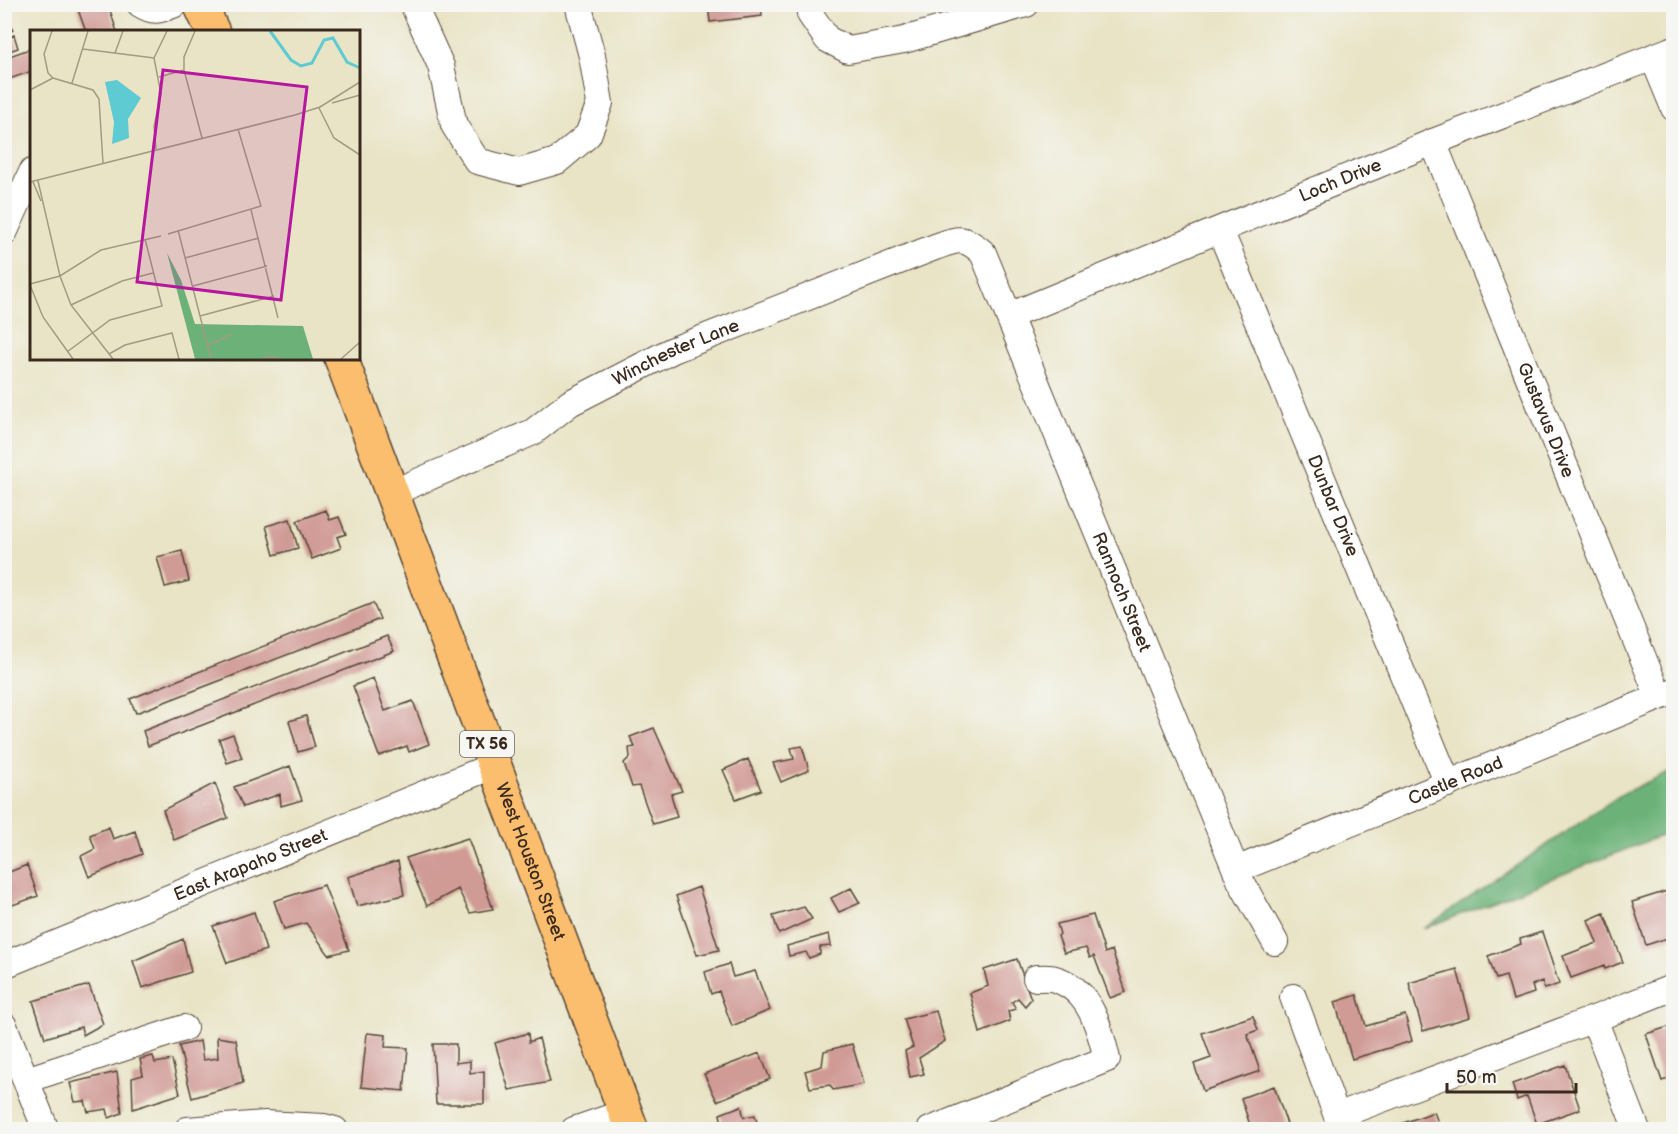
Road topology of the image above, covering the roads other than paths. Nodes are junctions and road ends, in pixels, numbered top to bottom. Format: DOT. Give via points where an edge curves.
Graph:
graph roads {
  1 [pos="200,4"];
  2 [pos="413,4"];
  3 [pos="578,4"];
  4 [pos="810,4"];
  5 [pos="1026,4"];
  6 [pos="212,30"];
  7 [pos="1663,53"];
  8 [pos="1674,108"];
  9 [pos="1433,142"];
  10 [pos="30,176"];
  11 [pos="1220,230"];
  12 [pos="4,233"];
  13 [pos="971,242"];
  14 [pos="1009,316"];
  15 [pos="342,360"];
  16 [pos="392,493"];
  17 [pos="1666,694"];
  18 [pos="495,765"];
  19 [pos="1448,783"];
  20 [pos="1236,870"];
  21 [pos="1275,942"];
  22 [pos="4,964"];
  23 [pos="1035,978"];
  24 [pos="1674,987"];
  25 [pos="1293,997"];
  26 [pos="1594,1019"];
  27 [pos="4,1026"];
  28 [pos="184,1028"];
  29 [pos="26,1080"];
  30 [pos="629,1121"];
  31 [pos="1339,1123"];
  32 [pos="46,1130"];
  33 [pos="187,1130"];
  34 [pos="335,1130"];
  35 [pos="574,1130"];
  36 [pos="930,1130"];
  37 [pos="1637,1130"];
  1 -- 6 [label="main road"];
  2 -- 3 [label="street" via="441,66 454,125 477,161 519,172 557,161 588,135 600,103"];
  4 -- 5 [label="street" via="810,14 827,39 848,50 904,40"];
  7 -- 8 [label="street"];
  7 -- 9 [label="street, Loch Drive"];
  9 -- 11 [label="street, Loch Drive"];
  9 -- 17 [label="street, Gustavus Drive"];
  10 -- 12 [label="street"];
  11 -- 14 [label="street, Loch Drive"];
  11 -- 19 [label="street, Dunbar Drive"];
  13 -- 14 [label="street, Rannoch Street" via="983,252"];
  13 -- 16 [label="street, Winchester Lane" via="956,239 673,350 570,403 533,432"];
  14 -- 20 [label="street, Rannoch Street"];
  15 -- 16 [label="main road, West Houston Street / TX 56"];
  16 -- 18 [label="main road, West Houston Street / TX 56"];
  17 -- 19 [label="street, Castle Road"];
  18 -- 22 [label="street, East Arapaho Street"];
  18 -- 30 [label="main road, West Houston Street / TX 56"];
  19 -- 20 [label="street, Castle Road"];
  20 -- 21 [label="street, Rannoch Street"];
  23 -- 36 [label="street" via="1054,979 1088,1003 1107,1059"];
  24 -- 26 [label="street"];
  25 -- 31 [label="street"];
  26 -- 31 [label="street"];
  26 -- 37 [label="street"];
  27 -- 29 [label="street"];
  28 -- 29 [label="street"];
  29 -- 32 [label="street"];
  30 -- 35 [label="street"];
  33 -- 34 [label="street" via="265,1124"];
}
